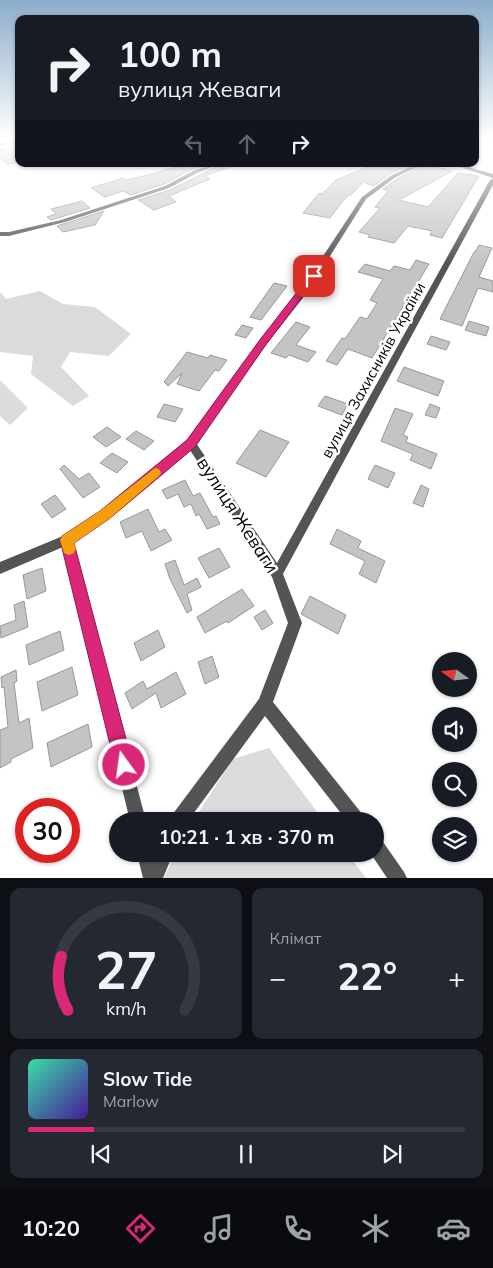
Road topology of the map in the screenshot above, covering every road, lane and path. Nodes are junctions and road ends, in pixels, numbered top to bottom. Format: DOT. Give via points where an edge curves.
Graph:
graph roads {
  1 [pos="178,181"];
  2 [pos="387,181"];
  3 [pos="492,181"];
  4 [pos="0,234"];
  5 [pos="191,443"];
  6 [pos="67,540"];
  7 [pos="0,568"];
  8 [pos="277,574"];
  9 [pos="265,704"];
  10 [pos="136,812"];
  11 [pos="185,812"];
  12 [pos="350,812"];
  13 [pos="384,858"];
  14 [pos="148,862"];
  15 [pos="160,862"];
  16 [pos="153,878"];
  17 [pos="398,878"];
  1 -- 4 [label="street" via="63,222"];
  2 -- 5 [label="street, вулиця Жеваги" via="364,198 303,292"];
  3 -- 8 [label="street, вулиця Захисників України"];
  5 -- 6 [label="street, вулиця Жеваги" via="104,515"];
  5 -- 8 [label="street, вулиця Жеваги"];
  6 -- 7 [label="street, вулиця Жеваги"];
  6 -- 10 [label="street"];
  8 -- 9 [label="street, вулиця Жеваги" via="295,623"];
  9 -- 11 [label="street, вулиця Жеваги"];
  9 -- 12 [label="street"];
  13 -- 17 [label="street"];
  14 -- 16 [label="street"];
  15 -- 16 [label="street"];
}
